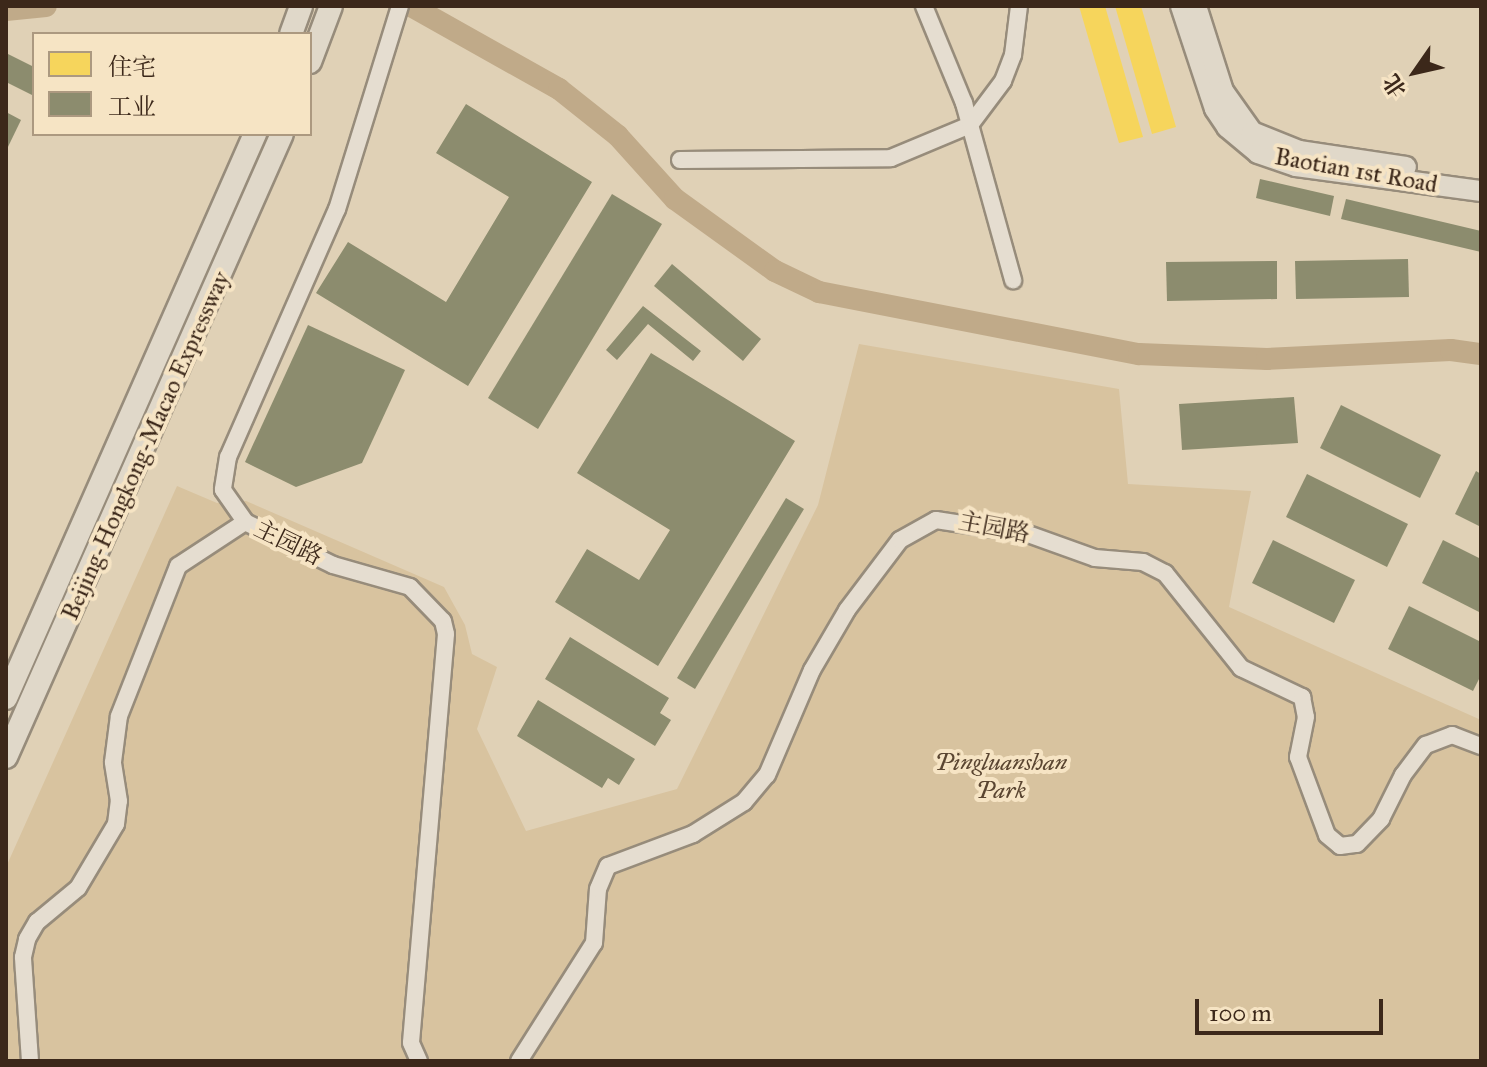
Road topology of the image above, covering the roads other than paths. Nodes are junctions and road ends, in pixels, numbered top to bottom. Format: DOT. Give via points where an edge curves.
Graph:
graph roads {
  1 [pos="400,6"];
  2 [pos="924,6"];
  3 [pos="1019,6"];
  4 [pos="1181,6"];
  5 [pos="1196,6"];
  6 [pos="327,16"];
  7 [pos="312,57"];
  8 [pos="970,125"];
  9 [pos="254,136"];
  10 [pos="281,136"];
  11 [pos="680,160"];
  12 [pos="1481,178"];
  13 [pos="1481,191"];
  14 [pos="1013,280"];
  15 [pos="245,522"];
  16 [pos="6,698"];
  17 [pos="1481,746"];
  18 [pos="6,757"];
  19 [pos="30,1061"];
  20 [pos="419,1061"];
  21 [pos="519,1061"];
  1 -- 15 [label="street" via="337,209 225,465 224,496"];
  2 -- 8 [label="street"];
  3 -- 8 [label="street" via="1013,55 1003,81"];
  4 -- 13 [label="main road, Baotian 1st Road" via="1215,109 1258,153 1296,166"];
  5 -- 12 [label="main road, Baotian 1st Road" via="1232,109 1265,140 1299,151"];
  6 -- 7 [label="highway"];
  8 -- 11 [label="street" via="891,158"];
  8 -- 14 [label="street"];
  9 -- 16 [label="highway, Beijing-Hongkong-Macao Expressway"];
  10 -- 18 [label="highway, Beijing-Hongkong-Macao Expressway"];
  15 -- 19 [label="street, 主园路" via="178,566 119,716 113,752 116,824 78,888 37,922 24,945"];
  15 -- 20 [label="street, 主园路" via="333,565 410,587 443,621 411,1043"];
  17 -- 21 [label="street, 主园路" via="1452,735 1426,745 1365,837 1340,846 1327,835 1298,757 1306,717 1302,697 1241,668 1165,573 1143,562 1095,558 1028,534 936,520 910,532 890,550 833,632 759,786 736,809 693,834 608,866 598,889 594,943"];
}
